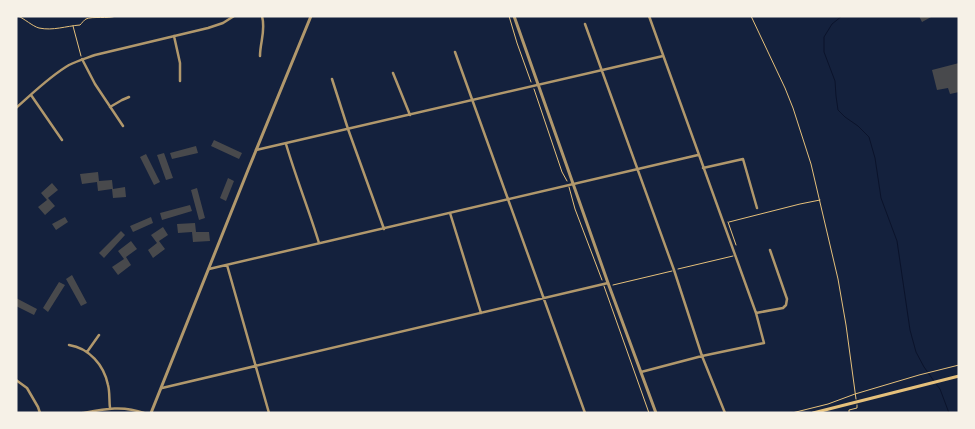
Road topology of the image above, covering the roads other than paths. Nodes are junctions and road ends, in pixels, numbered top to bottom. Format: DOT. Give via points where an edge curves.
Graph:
graph roads {
  1 [pos="234,16"];
  2 [pos="262,16"];
  3 [pos="311,16"];
  4 [pos="514,16"];
  5 [pos="649,16"];
  6 [pos="585,24"];
  7 [pos="174,36"];
  8 [pos="454,52"];
  9 [pos="260,56"];
  10 [pos="663,56"];
  11 [pos="82,59"];
  12 [pos="602,69"];
  13 [pos="394,73"];
  14 [pos="332,79"];
  15 [pos="180,81"];
  16 [pos="537,85"];
  17 [pos="31,95"];
  18 [pos="129,97"];
  19 [pos="472,101"];
  20 [pos="110,107"];
  21 [pos="16,108"];
  22 [pos="410,115"];
  23 [pos="123,126"];
  24 [pos="348,129"];
  25 [pos="62,140"];
  26 [pos="286,144"];
  27 [pos="256,150"];
  28 [pos="698,155"];
  29 [pos="703,168"];
  30 [pos="638,170"];
  31 [pos="573,185"];
  32 [pos="508,200"];
  33 [pos="757,208"];
  34 [pos="450,213"];
  35 [pos="384,228"];
  36 [pos="319,243"];
  37 [pos="770,250"];
  38 [pos="227,265"];
  39 [pos="209,269"];
  40 [pos="608,286"];
  41 [pos="544,298"];
  42 [pos="481,313"];
  43 [pos="756,313"];
  44 [pos="99,335"];
  45 [pos="69,345"];
  46 [pos="87,352"];
  47 [pos="702,356"];
  48 [pos="257,366"];
  49 [pos="641,372"];
  50 [pos="959,376"];
  51 [pos="16,380"];
  52 [pos="162,388"];
  53 [pos="110,408"];
  54 [pos="40,413"];
  55 [pos="83,413"];
  56 [pos="144,413"];
  57 [pos="151,413"];
  58 [pos="269,413"];
  59 [pos="585,413"];
  60 [pos="656,413"];
  61 [pos="725,413"];
  62 [pos="813,413"];
  1 -- 7 [label="street" via="216,26"];
  2 -- 9 [label="street" via="264,31"];
  3 -- 27 [label="street"];
  4 -- 16 [label="street"];
  5 -- 10 [label="street"];
  6 -- 12 [label="street"];
  7 -- 11 [label="street"];
  7 -- 15 [label="street"];
  8 -- 19 [label="street"];
  10 -- 12 [label="street"];
  10 -- 28 [label="street"];
  11 -- 17 [label="street"];
  11 -- 20 [label="street"];
  12 -- 16 [label="street"];
  12 -- 30 [label="street"];
  13 -- 22 [label="street"];
  14 -- 24 [label="street"];
  16 -- 19 [label="street"];
  16 -- 31 [label="street"];
  17 -- 21 [label="street"];
  17 -- 25 [label="street"];
  18 -- 20 [label="street"];
  19 -- 22 [label="street"];
  19 -- 32 [label="street"];
  20 -- 23 [label="street"];
  22 -- 24 [label="street"];
  24 -- 26 [label="street"];
  24 -- 35 [label="street"];
  26 -- 27 [label="street"];
  26 -- 36 [label="street"];
  27 -- 39 [label="street"];
  28 -- 29 [label="street"];
  28 -- 30 [label="street"];
  29 -- 33 [label="street" via="743,159"];
  29 -- 43 [label="street"];
  30 -- 31 [label="street"];
  30 -- 47 [label="street"];
  31 -- 32 [label="street"];
  31 -- 40 [label="street"];
  32 -- 34 [label="street"];
  32 -- 41 [label="street"];
  34 -- 35 [label="street"];
  34 -- 42 [label="street"];
  35 -- 36 [label="street"];
  36 -- 38 [label="street"];
  37 -- 43 [label="street" via="787,299 786,305"];
  38 -- 39 [label="street"];
  38 -- 48 [label="street"];
  39 -- 52 [label="street"];
  40 -- 41 [label="street"];
  40 -- 49 [label="street"];
  41 -- 42 [label="street"];
  41 -- 59 [label="street"];
  42 -- 48 [label="street"];
  43 -- 47 [label="street" via="764,343"];
  44 -- 46 [label="street"];
  45 -- 46 [label="street"];
  46 -- 53 [label="street" via="98,362 106,377"];
  47 -- 49 [label="street"];
  47 -- 61 [label="street"];
  48 -- 52 [label="street"];
  48 -- 58 [label="street"];
  49 -- 60 [label="street"];
  50 -- 62 [label="main road"];
  51 -- 54 [label="street" via="27,388"];
  52 -- 57 [label="street"];
  53 -- 55 [label="street"];
  53 -- 56 [label="street"];
}
